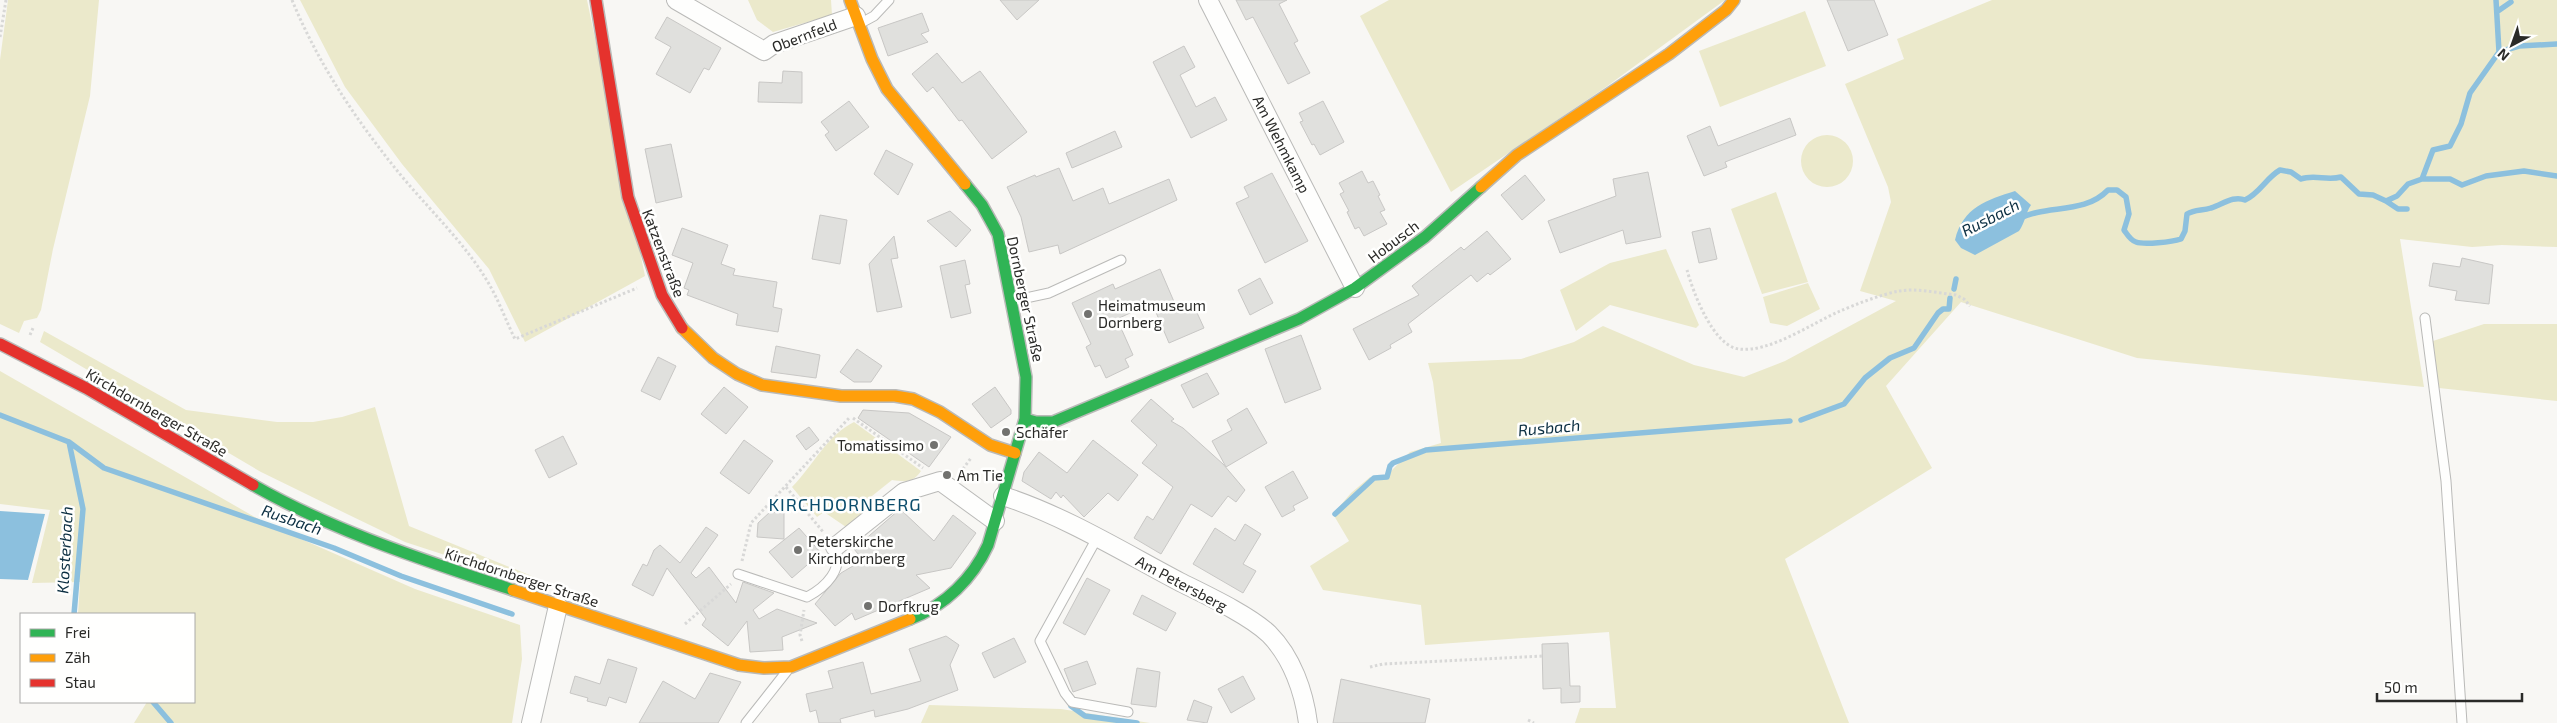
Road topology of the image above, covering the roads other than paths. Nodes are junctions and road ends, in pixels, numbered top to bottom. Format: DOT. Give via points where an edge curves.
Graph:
graph roads {
  1 [pos="596,0"];
  2 [pos="676,0"];
  3 [pos="890,0"];
  4 [pos="1208,0"];
  5 [pos="1734,0"];
  6 [pos="855,13"];
  7 [pos="1121,260"];
  8 [pos="1355,288"];
  9 [pos="1012,301"];
  10 [pos="2425,318"];
  11 [pos="0,344"];
  12 [pos="1025,419"];
  13 [pos="1015,453"];
  14 [pos="1003,496"];
  15 [pos="995,521"];
  16 [pos="1097,538"];
  17 [pos="836,547"];
  18 [pos="738,574"];
  19 [pos="558,606"];
  20 [pos="791,666"];
  21 [pos="1128,712"];
  22 [pos="532,723"];
  23 [pos="746,723"];
  24 [pos="1308,723"];
  25 [pos="2462,723"];
  1 -- 13 [label="street, Katzenstraße" via="628,197 662,295 676,320 713,358 762,385 852,396 913,399 940,412 983,441"];
  2 -- 6 [label="street, Obernfeld" via="764,51 774,44"];
  3 -- 6 [label="lane" via="874,16"];
  4 -- 8 [label="street, Am Wehmkamp"];
  5 -- 8 [label="street, Hobusch" via="1670,54 1517,155 1424,237"];
  6 -- 9 [label="street, Dornberger Straße" via="887,89 991,219 998,234"];
  7 -- 9 [label="lane" via="1049,293"];
  8 -- 12 [label="street, Hobusch" via="1299,319 1053,422"];
  9 -- 12 [label="street, Dornberger Straße" via="1026,377"];
  10 -- 25 [label="lane" via="2446,480"];
  11 -- 19 [label="street, Kirchdornberger Straße" via="86,388 283,502 402,553"];
  12 -- 13 [label="street, Dornberger Straße"];
  13 -- 14 [label="street, Dornberger Straße"];
  14 -- 15 [label="street, Kirchdornberger Straße"];
  14 -- 16 [label="street, Am Petersberg" via="1039,509"];
  15 -- 17 [label="street" via="944,484 904,492"];
  15 -- 20 [label="street, Kirchdornberger Straße" via="980,562 941,603 914,618"];
  16 -- 21 [label="lane" via="1040,641 1072,702"];
  16 -- 24 [label="street, Am Petersberg" via="1228,607 1268,634 1291,664 1306,705"];
  17 -- 18 [label="lane" via="838,565 834,574 807,597"];
  19 -- 20 [label="street, Kirchdornberger Straße" via="739,665 764,668"];
  19 -- 22 [label="street"];
  20 -- 23 [label="lane"];
}
